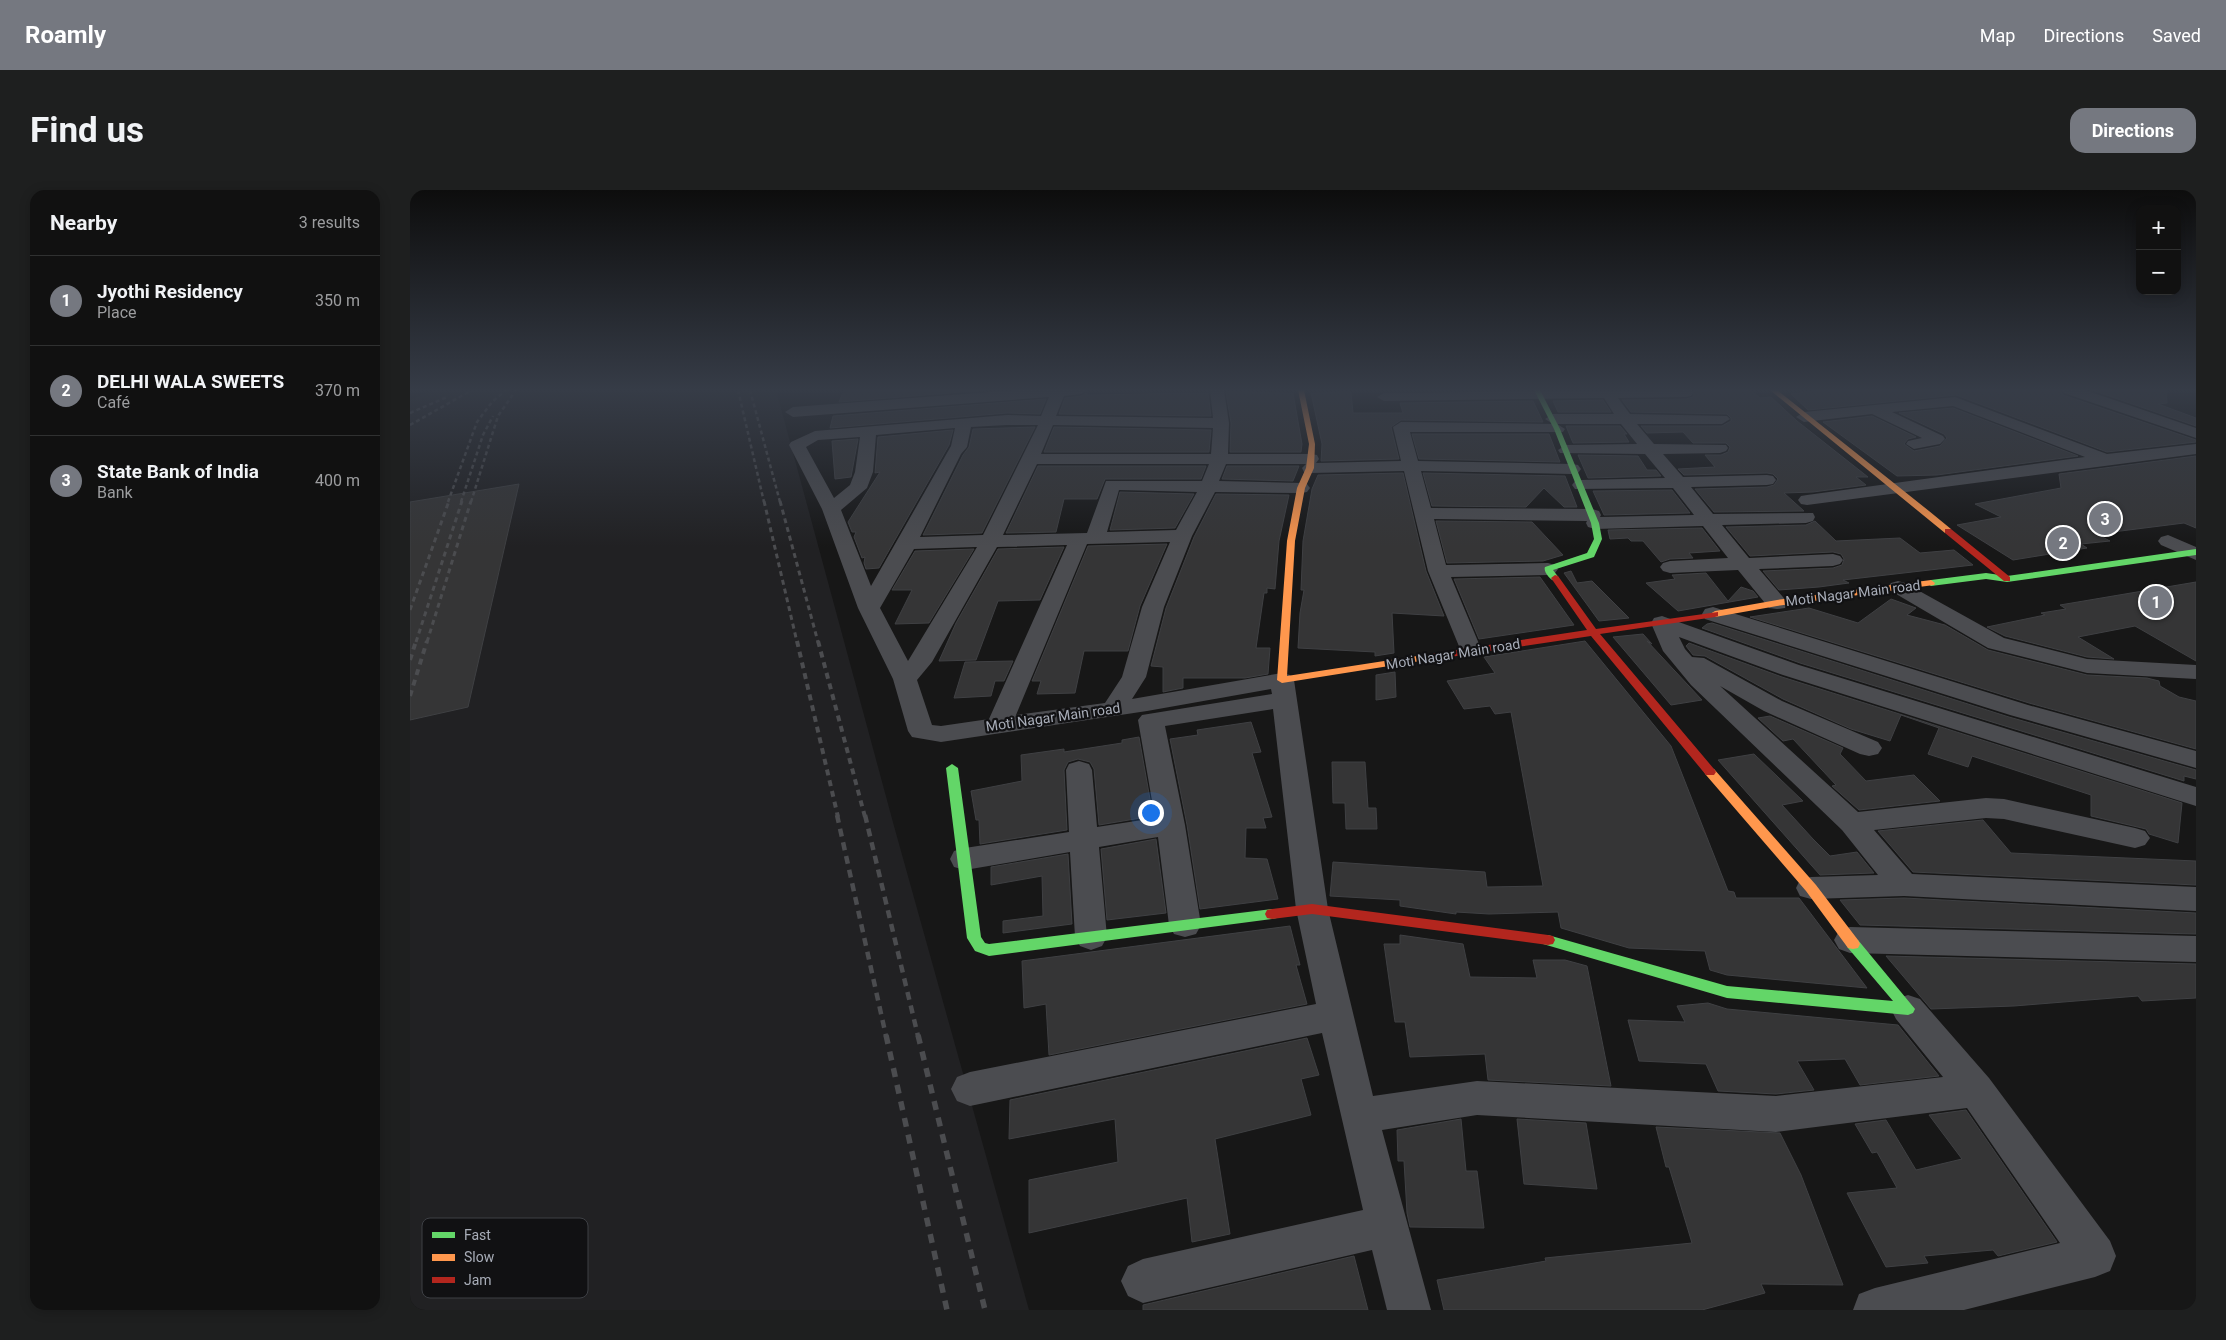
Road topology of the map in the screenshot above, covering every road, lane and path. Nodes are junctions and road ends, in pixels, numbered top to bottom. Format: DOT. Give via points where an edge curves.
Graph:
graph roads {
  1 [pos="803,442"];
  2 [pos="867,442"];
  3 [pos="960,442"];
  4 [pos="1038,442"];
  5 [pos="1220,442"];
  6 [pos="1312,442"];
  7 [pos="1406,442"];
  8 [pos="1563,442"];
  9 [pos="1644,442"];
  10 [pos="1837,442"];
  11 [pos="1926,442"];
  12 [pos="2062,442"];
  13 [pos="1914,444"];
  14 [pos="1720,448"];
  15 [pos="2196,449"];
  16 [pos="1566,450"];
  17 [pos="1651,450"];
  18 [pos="1030,459"];
  19 [pos="1219,459"];
  20 [pos="2105,459"];
  21 [pos="1310,463"];
  22 [pos="1412,466"];
  23 [pos="1572,468"];
  24 [pos="1768,480"];
  25 [pos="1678,482"];
  26 [pos="1581,485"];
  27 [pos="1209,486"];
  28 [pos="1302,488"];
  29 [pos="1898,488"];
  30 [pos="831,509"];
  31 [pos="1425,513"];
  32 [pos="1594,519"];
  33 [pos="1708,520"];
  34 [pos="1182,536"];
  35 [pos="1087,539"];
  36 [pos="993,540"];
  37 [pos="907,543"];
  38 [pos="2183,547"];
  39 [pos="1833,560"];
  40 [pos="1741,563"];
  41 [pos="2010,565"];
  42 [pos="1670,566"];
  43 [pos="1548,569"];
  44 [pos="1438,571"];
  45 [pos="1988,572"];
  46 [pos="1898,587"];
  47 [pos="1777,603"];
  48 [pos="869,608"];
  49 [pos="1713,614"];
  50 [pos="1662,623"];
  51 [pos="1592,631"];
  52 [pos="1674,651"];
  53 [pos="1471,652"];
  54 [pos="2196,672"];
  55 [pos="905,679"];
  56 [pos="1283,690"];
  57 [pos="1113,709"];
  58 [pos="999,725"];
  59 [pos="1869,748"];
  60 [pos="2196,760"];
  61 [pos="952,768"];
  62 [pos="1079,770"];
  63 [pos="2196,797"];
  64 [pos="1852,823"];
  65 [pos="1171,826"];
  66 [pos="2135,838"];
  67 [pos="1084,840"];
  68 [pos="965,859"];
  69 [pos="1904,885"];
  70 [pos="1811,888"];
  71 [pos="2196,899"];
  72 [pos="1312,909"];
  73 [pos="1185,925"];
  74 [pos="1091,937"];
  75 [pos="1850,940"];
  76 [pos="2196,949"];
  77 [pos="1908,1009"];
  78 [pos="1336,1015"];
  79 [pos="970,1089"];
  80 [pos="1976,1090"];
  81 [pos="1359,1116"];
  82 [pos="1387,1226"];
  83 [pos="1143,1281"];
  84 [pos="1409,1310"];
  85 [pos="1875,1310"];
  1 -- 30 [label="street" via="798,445"];
  2 -- 30 [label="street" via="864,472 858,488"];
  3 -- 37 [label="street"];
  4 -- 18 [label="street"];
  5 -- 19 [label="street"];
  6 -- 21 [label="street"];
  7 -- 22 [label="street"];
  8 -- 16 [label="street"];
  9 -- 17 [label="street"];
  10 -- 29 [label="street"];
  11 -- 13 [label="street"];
  12 -- 20 [label="street"];
  14 -- 17 [label="street"];
  15 -- 20 [label="street"];
  16 -- 17 [label="street"];
  16 -- 23 [label="street"];
  17 -- 25 [label="street"];
  18 -- 19 [label="street"];
  18 -- 36 [label="street"];
  19 -- 21 [label="street"];
  19 -- 27 [label="street"];
  20 -- 29 [label="street"];
  21 -- 22 [label="street"];
  21 -- 28 [label="street"];
  22 -- 23 [label="street"];
  22 -- 31 [label="street"];
  23 -- 26 [label="street"];
  24 -- 25 [label="street"];
  25 -- 26 [label="street"];
  25 -- 33 [label="street"];
  26 -- 32 [label="street"];
  27 -- 28 [label="street"];
  27 -- 34 [label="street"];
  27 -- 35 [label="street" via="1112,485"];
  28 -- 56 [label="street" via="1291,541"];
  29 -- 33 [label="street" via="1807,508"];
  29 -- 45 [label="street"];
  30 -- 48 [label="street"];
  31 -- 32 [label="street"];
  31 -- 44 [label="street"];
  32 -- 33 [label="street"];
  32 -- 43 [label="street" via="1598,540 1591,555"];
  33 -- 40 [label="street"];
  34 -- 35 [label="street"];
  34 -- 57 [label="street" via="1153,607 1134,677"];
  35 -- 36 [label="street"];
  35 -- 58 [label="street"];
  36 -- 37 [label="street"];
  36 -- 55 [label="street" via="920,662"];
  37 -- 48 [label="street"];
  38 -- 45 [label="street, Moti Nagar Main road" via="2007,579"];
  39 -- 40 [label="street"];
  40 -- 42 [label="street"];
  40 -- 47 [label="street"];
  41 -- 45 [label="street, Moti Nagar Main road"];
  43 -- 44 [label="street"];
  43 -- 51 [label="street"];
  44 -- 53 [label="street"];
  45 -- 46 [label="street, Moti Nagar Main road"];
  46 -- 47 [label="street, Moti Nagar Main road"];
  46 -- 54 [label="street" via="1996,643 2088,666"];
  47 -- 49 [label="street, Moti Nagar Main road"];
  48 -- 55 [label="street"];
  49 -- 50 [label="street, Moti Nagar Main road"];
  49 -- 60 [label="street" via="2009,707"];
  50 -- 51 [label="street, Moti Nagar Main road"];
  50 -- 52 [label="street"];
  50 -- 63 [label="street" via="1791,670"];
  51 -- 53 [label="street, Moti Nagar Main road"];
  51 -- 70 [label="street"];
  52 -- 59 [label="street" via="1773,706"];
  52 -- 64 [label="street" via="1699,680"];
  53 -- 56 [label="street, Moti Nagar Main road"];
  55 -- 58 [label="street, Moti Nagar Main road" via="921,731 941,734"];
  56 -- 57 [label="street, Moti Nagar Main road"];
  56 -- 65 [label="street" via="1151,720"];
  56 -- 72 [label="street"];
  57 -- 58 [label="street, Moti Nagar Main road"];
  61 -- 68 [label="street"];
  62 -- 67 [label="street"];
  64 -- 66 [label="street" via="1986,808 2004,809"];
  64 -- 69 [label="street"];
  65 -- 67 [label="street"];
  65 -- 73 [label="street"];
  67 -- 68 [label="street"];
  67 -- 74 [label="street"];
  68 -- 74 [label="street" via="974,938 980,947 1006,949"];
  69 -- 70 [label="street"];
  69 -- 71 [label="street"];
  70 -- 75 [label="street"];
  72 -- 73 [label="street"];
  72 -- 77 [label="street" via="1553,941 1727,992"];
  72 -- 78 [label="street"];
  73 -- 74 [label="street"];
  75 -- 76 [label="street"];
  75 -- 77 [label="street"];
  77 -- 80 [label="street"];
  78 -- 79 [label="street"];
  78 -- 81 [label="street"];
  80 -- 81 [label="street" via="1776,1114 1477,1098"];
  80 -- 85 [label="street" via="2096,1256"];
  81 -- 82 [label="street"];
  82 -- 83 [label="street"];
  82 -- 84 [label="street"];
}
